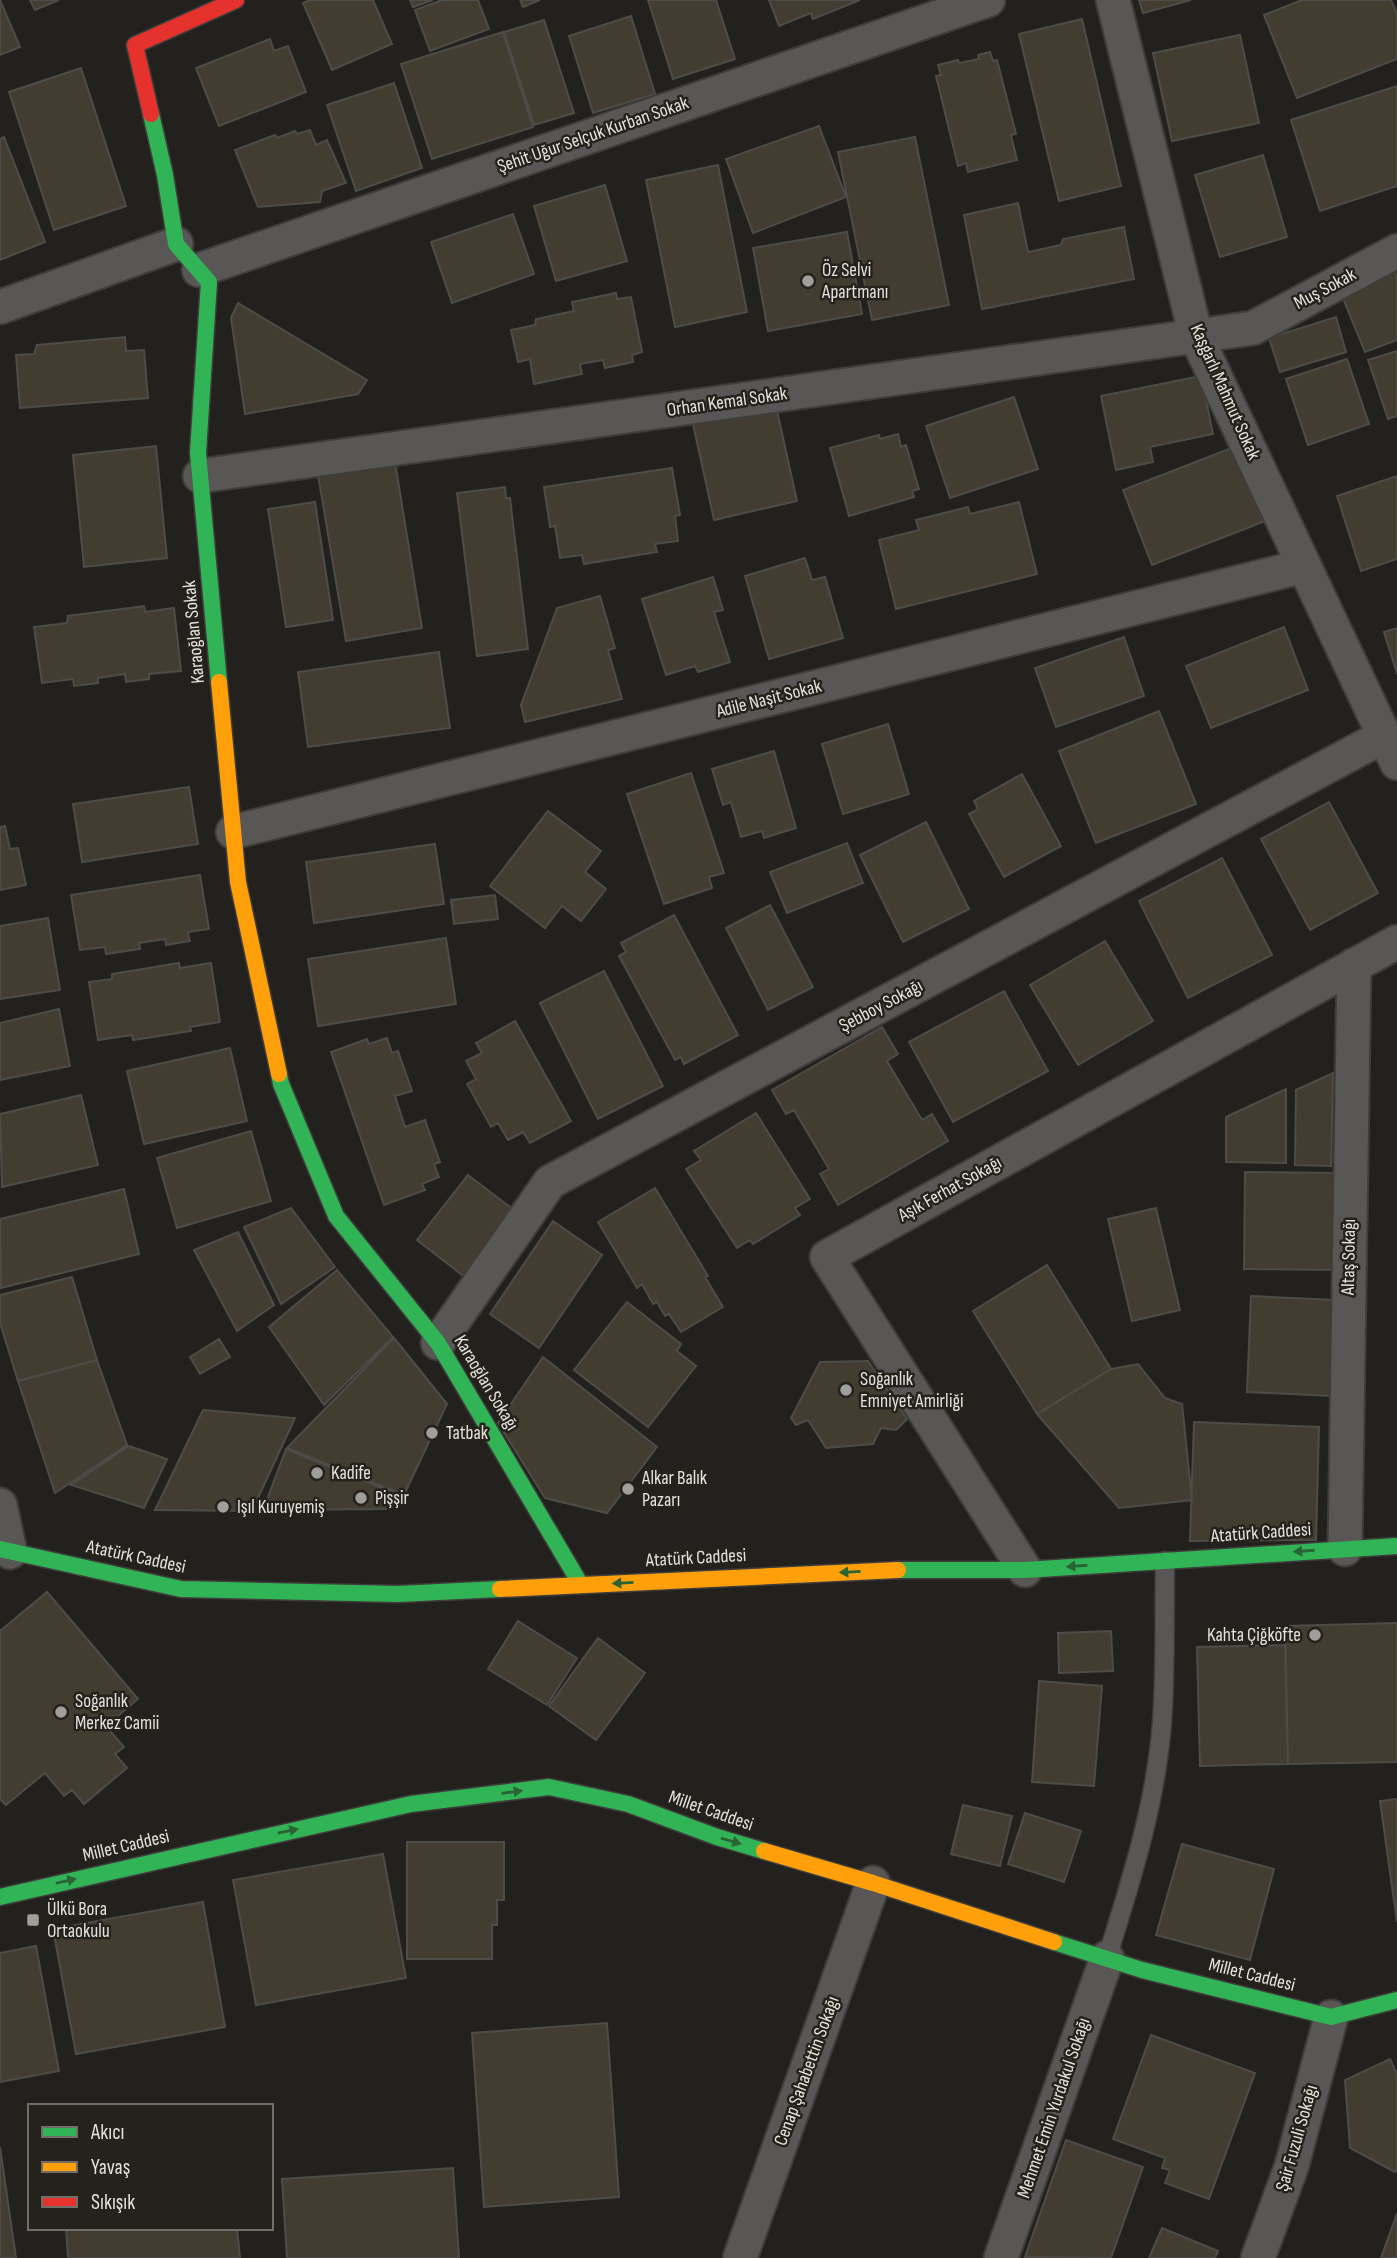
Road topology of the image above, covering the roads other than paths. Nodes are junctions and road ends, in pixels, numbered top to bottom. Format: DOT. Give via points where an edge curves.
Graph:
graph roads {
  1 [pos="236,0"];
  2 [pos="988,0"];
  3 [pos="1113,0"];
  4 [pos="176,244"];
  5 [pos="1397,251"];
  6 [pos="199,270"];
  7 [pos="0,307"];
  8 [pos="1253,328"];
  9 [pos="1196,336"];
  10 [pos="200,476"];
  11 [pos="1304,566"];
  12 [pos="1391,750"];
  13 [pos="233,832"];
  14 [pos="1397,942"];
  15 [pos="1354,965"];
  16 [pos="336,1216"];
  17 [pos="438,1343"];
  18 [pos="0,1505"];
  19 [pos="1397,1546"];
  20 [pos="1345,1549"];
  21 [pos="5,1550"];
  22 [pos="1165,1561"];
  23 [pos="1026,1570"];
  24 [pos="581,1585"];
  25 [pos="873,1883"];
  26 [pos="0,1897"];
  27 [pos="1107,1958"];
  28 [pos="1397,2000"];
  29 [pos="1331,2017"];
  30 [pos="740,2258"];
  31 [pos="1001,2258"];
  32 [pos="1258,2258"];
  1 -- 4 [label="street" via="135,45"];
  2 -- 6 [label="street, Şehit Uğur Selçuk Kurban Sokak"];
  3 -- 9 [label="street, Kaşgarlı Mahmut Sokak"];
  4 -- 6 [label="street, Karaoğlan Sokak"];
  4 -- 7 [label="street"];
  5 -- 8 [label="street, Muş Sokak"];
  6 -- 10 [label="street, Karaoğlan Sokak" via="209,282"];
  8 -- 9 [label="street, Orhan Kemal Sokak"];
  9 -- 10 [label="street, Orhan Kemal Sokak"];
  9 -- 11 [label="street, Kaşgarlı Mahmut Sokak"];
  10 -- 13 [label="street, Karaoğlan Sokak"];
  11 -- 12 [label="street, Kaşgarlı Mahmut Sokak"];
  11 -- 13 [label="street, Adile Naşit Sokak"];
  12 -- 17 [label="street, Şebboy Sokağı" via="550,1182"];
  13 -- 16 [label="street, Karaoğlan Sokak" via="238,882 281,1084"];
  14 -- 15 [label="street, Aşık Ferhat Sokağı"];
  15 -- 20 [label="street, Altaş Sokağı"];
  15 -- 23 [label="street, Aşık Ferhat Sokağı" via="827,1257"];
  16 -- 17 [label="street, Karaoğlan Sokağı"];
  17 -- 24 [label="street, Karaoğlan Sokağı"];
  18 -- 21 [label="street"];
  19 -- 20 [label="street, Atatürk Caddesi"];
  20 -- 22 [label="street, Atatürk Caddesi, one-way"];
  21 -- 24 [label="street, Atatürk Caddesi" via="181,1589 398,1594"];
  22 -- 23 [label="street, Atatürk Caddesi, one-way"];
  22 -- 27 [label="lane" via="1162,1723 1156,1767 1137,1860"];
  23 -- 24 [label="street, Atatürk Caddesi, one-way" via="921,1569"];
  26 -- 25 [label="street, Millet Caddesi, one-way" via="411,1804 549,1787 628,1804 716,1837"];
  25 -- 27 [label="street, Millet Caddesi"];
  25 -- 30 [label="street, Cenap Şahabettin Sokağı"];
  27 -- 29 [label="street, Millet Caddesi"];
  27 -- 31 [label="street, Mehmet Emin Yurdakul Sokağı"];
  28 -- 29 [label="street, Millet Caddesi"];
  29 -- 32 [label="street, Şair Fuzuli Sokağı" via="1292,2165"];
}
